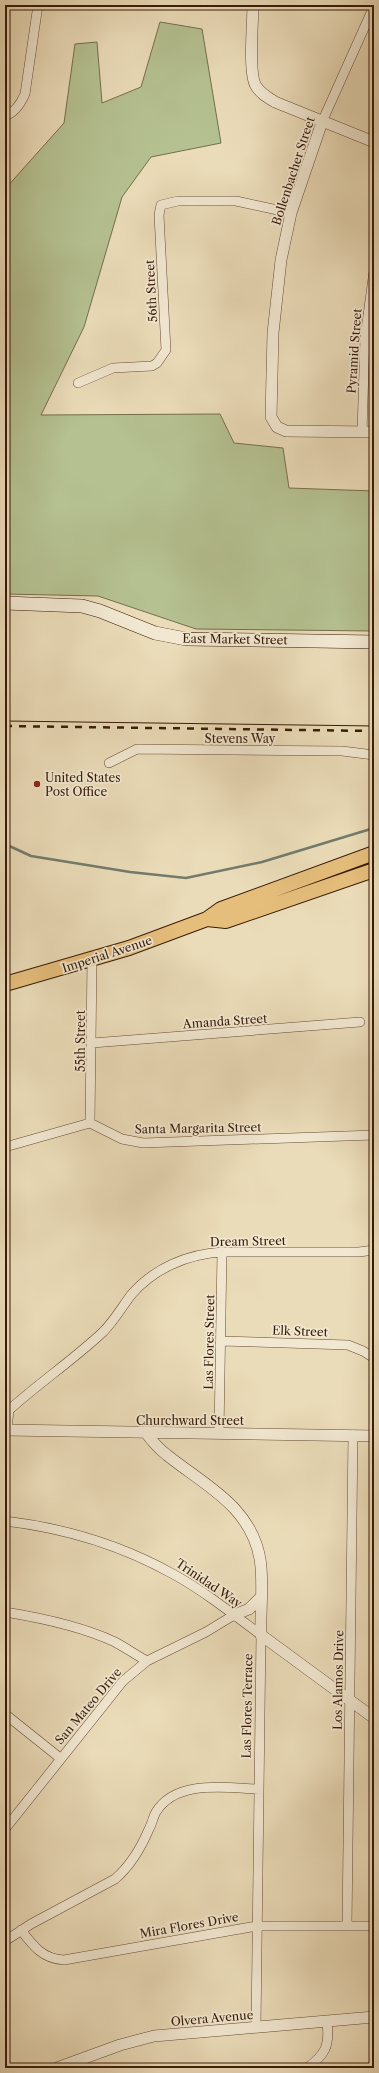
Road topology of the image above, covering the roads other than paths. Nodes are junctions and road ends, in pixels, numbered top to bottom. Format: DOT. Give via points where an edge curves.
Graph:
graph roads {
  1 [pos="38,5"];
  2 [pos="253,5"];
  3 [pos="374,6"];
  4 [pos="5,116"];
  5 [pos="322,122"];
  6 [pos="374,142"];
  7 [pos="290,213"];
  8 [pos="374,271"];
  9 [pos="78,383"];
  10 [pos="362,432"];
  11 [pos="374,432"];
  12 [pos="5,603"];
  13 [pos="374,642"];
  14 [pos="374,755"];
  15 [pos="109,763"];
  16 [pos="374,853"];
  17 [pos="374,870"];
  18 [pos="207,919"];
  19 [pos="92,960"];
  20 [pos="5,984"];
  21 [pos="360,1022"];
  22 [pos="92,1043"];
  23 [pos="90,1123"];
  24 [pos="374,1135"];
  25 [pos="5,1147"];
  26 [pos="374,1250"];
  27 [pos="222,1252"];
  28 [pos="222,1341"];
  29 [pos="374,1358"];
  30 [pos="6,1430"];
  31 [pos="146,1433"];
  32 [pos="219,1433"];
  33 [pos="353,1435"];
  34 [pos="374,1436"];
  35 [pos="5,1521"];
  36 [pos="260,1598"];
  37 [pos="5,1612"];
  38 [pos="234,1615"];
  39 [pos="261,1635"];
  40 [pos="147,1661"];
  41 [pos="349,1701"];
  42 [pos="5,1714"];
  43 [pos="374,1718"];
  44 [pos="60,1758"];
  45 [pos="259,1789"];
  46 [pos="5,1829"];
  47 [pos="257,1926"];
  48 [pos="347,1926"];
  49 [pos="374,1926"];
  50 [pos="21,1930"];
  51 [pos="5,1941"];
  52 [pos="374,2018"];
  53 [pos="327,2023"];
  54 [pos="256,2027"];
  55 [pos="57,2068"];
  56 [pos="307,2068"];
  1 -- 4 [label="street" via="25,94 10,115"];
  2 -- 5 [label="street" via="254,84 261,93 275,102"];
  3 -- 5 [label="street, Bollenbacher Street"];
  5 -- 6 [label="street"];
  5 -- 7 [label="street, Bollenbacher Street"];
  7 -- 9 [label="street, 56th Street" via="236,201 178,201 161,205 159,216 166,350 158,364 113,368"];
  7 -- 10 [label="street, Bollenbacher Street" via="276,298 270,414 272,421 282,431"];
  8 -- 10 [label="street, Pyramid Street" via="365,337"];
  10 -- 11 [label="street"];
  12 -- 13 [label="main road, East Market Street" via="82,606 155,633 186,639"];
  14 -- 15 [label="street, Stevens Way" via="342,751 137,749"];
  16 -- 18 [label="main road, Imperial Avenue" via="221,908"];
  17 -- 18 [label="main road, Imperial Avenue" via="226,921"];
  18 -- 19 [label="main road, Imperial Avenue"];
  19 -- 20 [label="main road, Imperial Avenue"];
  19 -- 22 [label="street, 55th Street"];
  21 -- 22 [label="street, Amanda Street"];
  22 -- 23 [label="street, 55th Street"];
  23 -- 24 [label="street, Santa Margarita Street" via="122,1139 143,1143"];
  23 -- 25 [label="street"];
  26 -- 27 [label="street, Dream Street"];
  27 -- 28 [label="street, Las Flores Street"];
  27 -- 30 [label="street, Dream Street" via="182,1259 146,1281 132,1294 104,1331 9,1410"];
  28 -- 29 [label="street, Elk Street" via="348,1344"];
  28 -- 32 [label="street, Las Flores Street"];
  30 -- 31 [label="street, Churchward Street"];
  31 -- 32 [label="street, Churchward Street"];
  31 -- 36 [label="street, Las Flores Terrace" via="166,1454 226,1499 240,1513 258,1549 261,1569"];
  32 -- 33 [label="street, Churchward Street"];
  33 -- 34 [label="street, Churchward Street"];
  33 -- 41 [label="street, Los Alamos Drive"];
  35 -- 38 [label="street, Trinidad Way" via="72,1533 142,1558 174,1574"];
  36 -- 38 [label="street" via="249,1609"];
  36 -- 39 [label="street, Las Flores Terrace"];
  37 -- 40 [label="street" via="48,1620 87,1632 114,1642"];
  38 -- 39 [label="street, Trinidad Way"];
  38 -- 40 [label="street, San Mateo Drive"];
  39 -- 41 [label="street, Trinidad Way"];
  39 -- 45 [label="street, Las Flores Terrace"];
  40 -- 44 [label="street, San Mateo Drive" via="122,1681"];
  41 -- 43 [label="street, Trinidad Way"];
  41 -- 48 [label="street, Los Alamos Drive"];
  42 -- 44 [label="street"];
  44 -- 46 [label="street, San Mateo Drive"];
  45 -- 47 [label="street, Las Flores Terrace"];
  45 -- 50 [label="street" via="202,1788 182,1791 173,1796 156,1812 135,1856 123,1872"];
  47 -- 48 [label="street, Mira Flores Drive"];
  47 -- 50 [label="street, Mira Flores Drive" via="64,1960 50,1958 39,1951"];
  47 -- 54 [label="street, Las Flores Terrace"];
  48 -- 49 [label="street, Mira Flores Drive"];
  50 -- 51 [label="street"];
  52 -- 53 [label="street, Olvera Avenue"];
  53 -- 54 [label="street, Olvera Avenue"];
  53 -- 56 [label="street" via="325,2049 320,2059"];
  54 -- 55 [label="street, Olvera Avenue" via="154,2036 120,2045"];
}
